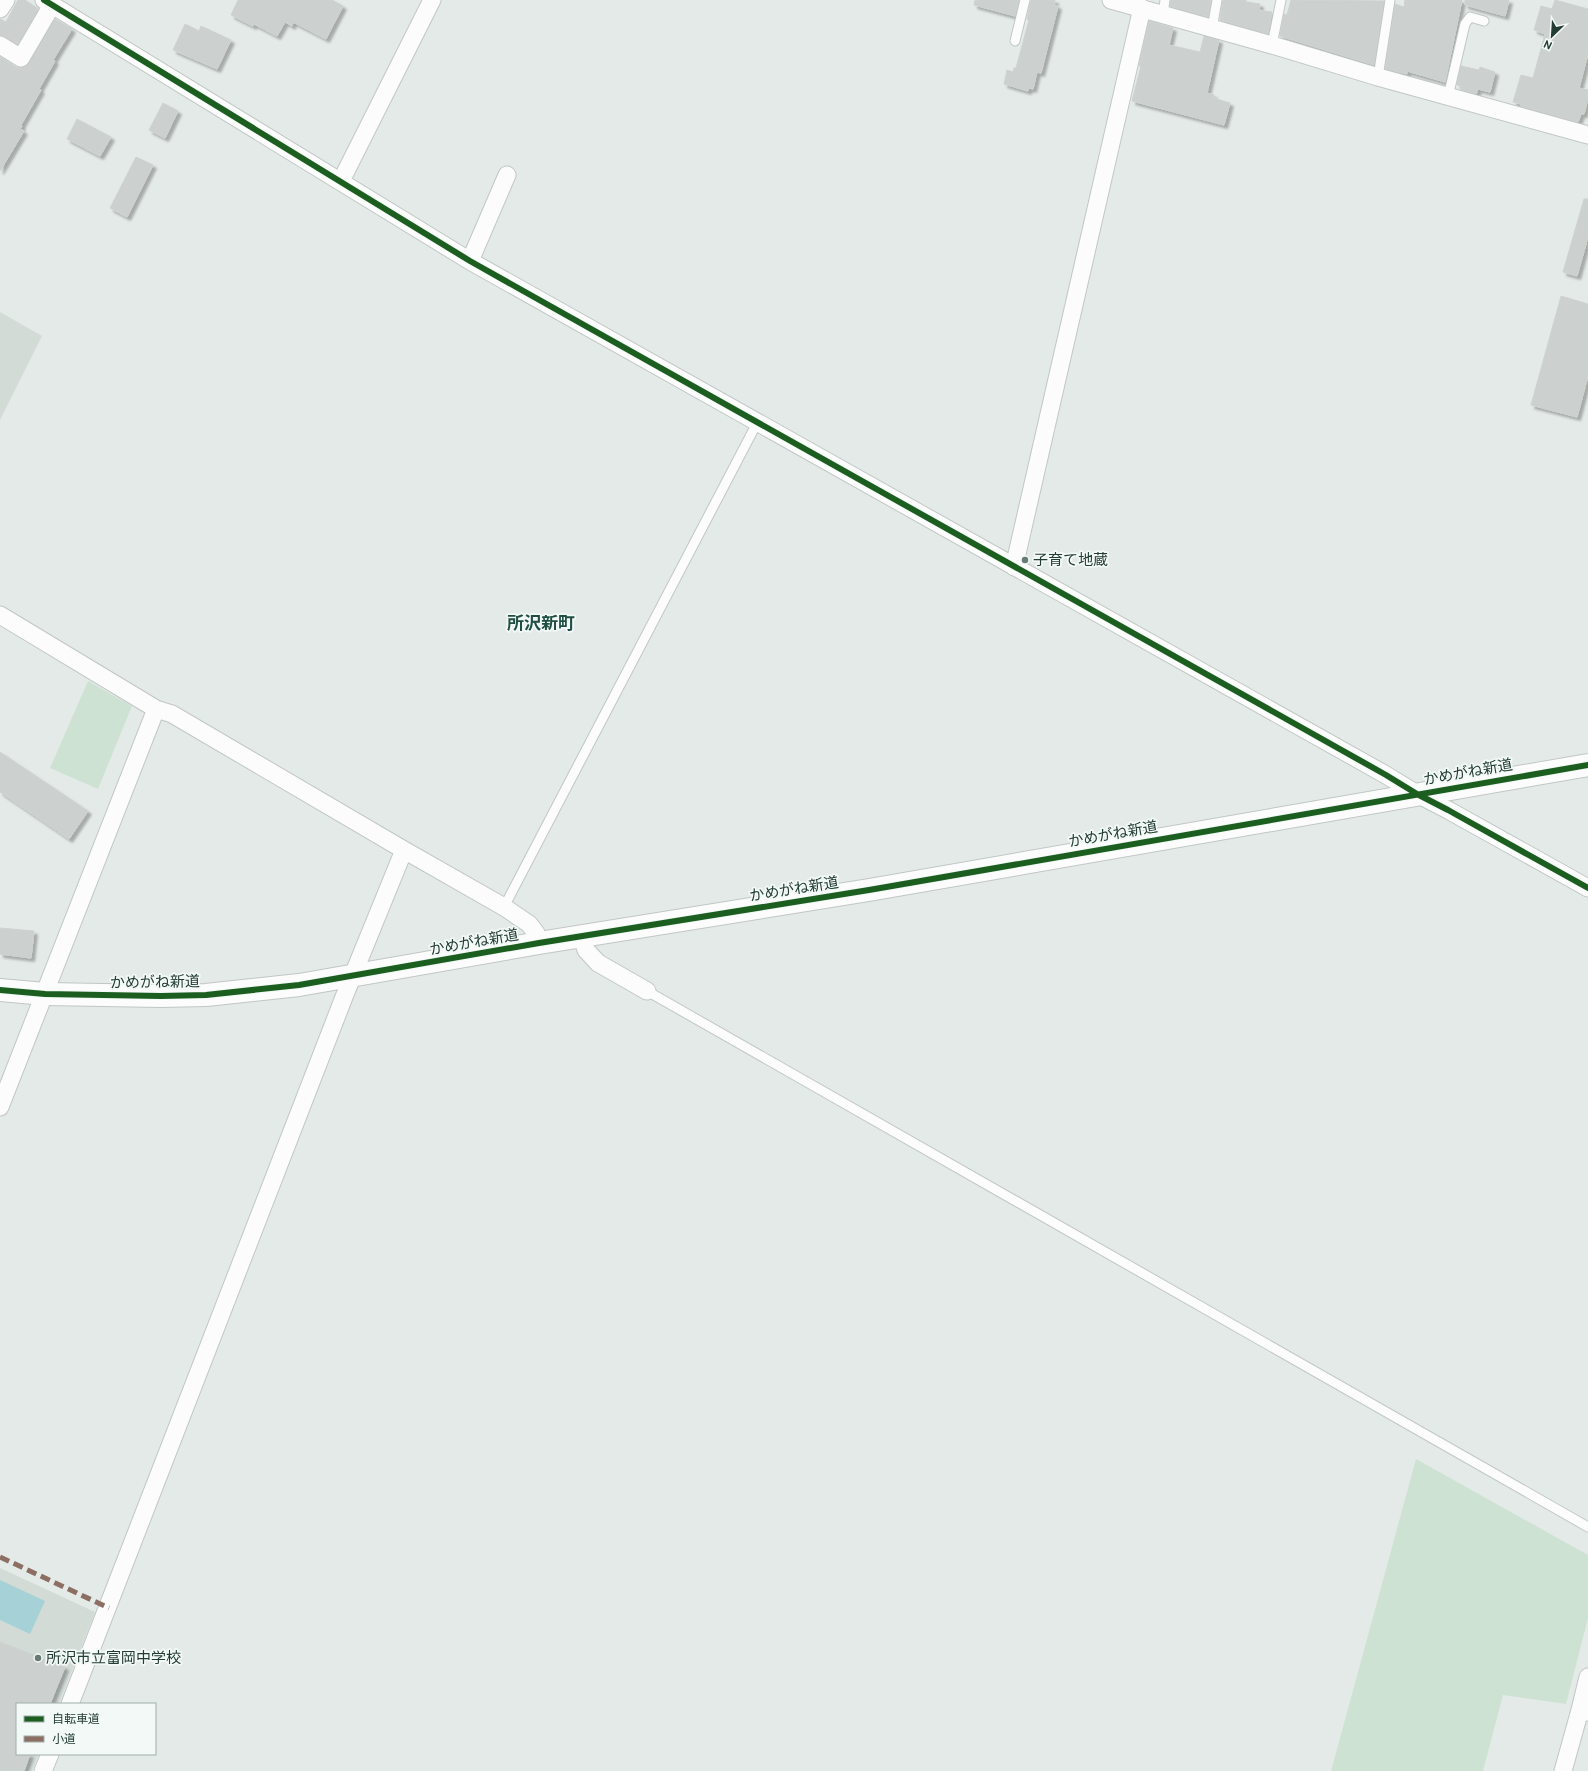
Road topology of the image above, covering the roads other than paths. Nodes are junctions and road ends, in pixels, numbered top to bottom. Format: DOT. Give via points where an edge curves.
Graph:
graph roads {
  1 [pos="6,0"];
  2 [pos="432,0"];
  3 [pos="1025,0"];
  4 [pos="1111,0"];
  5 [pos="1217,0"];
  6 [pos="1281,0"];
  7 [pos="1390,0"];
  8 [pos="48,2"];
  9 [pos="1164,7"];
  10 [pos="1142,8"];
  11 [pos="0,9"];
  12 [pos="1484,21"];
  13 [pos="1212,28"];
  14 [pos="1014,41"];
  15 [pos="0,45"];
  16 [pos="1272,45"];
  17 [pos="1378,77"];
  18 [pos="1448,97"];
  19 [pos="1588,135"];
  20 [pos="507,175"];
  21 [pos="340,181"];
  22 [pos="470,261"];
  23 [pos="757,423"];
  24 [pos="1014,567"];
  25 [pos="0,615"];
  26 [pos="156,709"];
  27 [pos="1588,764"];
  28 [pos="1417,794"];
  29 [pos="404,850"];
  30 [pos="1588,888"];
  31 [pos="504,907"];
  32 [pos="582,937"];
  33 [pos="539,944"];
  34 [pos="352,977"];
  35 [pos="0,990"];
  36 [pos="647,991"];
  37 [pos="45,994"];
  38 [pos="0,1107"];
  39 [pos="1588,1527"];
  40 [pos="1588,1677"];
  41 [pos="70,1703"];
  42 [pos="1584,1711"];
  43 [pos="50,1755"];
  44 [pos="44,1771"];
  45 [pos="1563,1771"];
  1 -- 11 [label="street"];
  2 -- 21 [label="street"];
  3 -- 14 [label="lane"];
  4 -- 10 [label="street"];
  5 -- 13 [label="lane"];
  6 -- 16 [label="lane"];
  7 -- 17 [label="lane"];
  8 -- 15 [label="street" via="21,58"];
  8 -- 21 [label="street"];
  9 -- 10 [label="street"];
  9 -- 13 [label="street"];
  10 -- 24 [label="street"];
  12 -- 18 [label="lane" via="1470,17 1466,24"];
  13 -- 16 [label="street"];
  16 -- 17 [label="street"];
  17 -- 18 [label="street"];
  18 -- 19 [label="street"];
  20 -- 22 [label="street"];
  21 -- 22 [label="street"];
  22 -- 23 [label="street"];
  23 -- 24 [label="street"];
  23 -- 31 [label="lane"];
  24 -- 28 [label="street"];
  25 -- 26 [label="street"];
  26 -- 29 [label="street" via="172,714"];
  26 -- 37 [label="street"];
  27 -- 28 [label="street, かめがね新道"];
  28 -- 30 [label="street"];
  28 -- 32 [label="street, かめがね新道" via="869,890"];
  29 -- 31 [label="street"];
  29 -- 34 [label="street"];
  31 -- 33 [label="street" via="529,924 536,933"];
  32 -- 33 [label="street, かめがね新道"];
  32 -- 36 [label="street" via="586,950 598,963"];
  33 -- 34 [label="street, かめがね新道"];
  34 -- 37 [label="street, かめがね新道" via="206,994"];
  34 -- 41 [label="street"];
  35 -- 37 [label="street, かめがね新道"];
  36 -- 39 [label="lane"];
  37 -- 38 [label="street"];
  40 -- 42 [label="street"];
  42 -- 45 [label="street"];
  43 -- 44 [label="street"];
}
